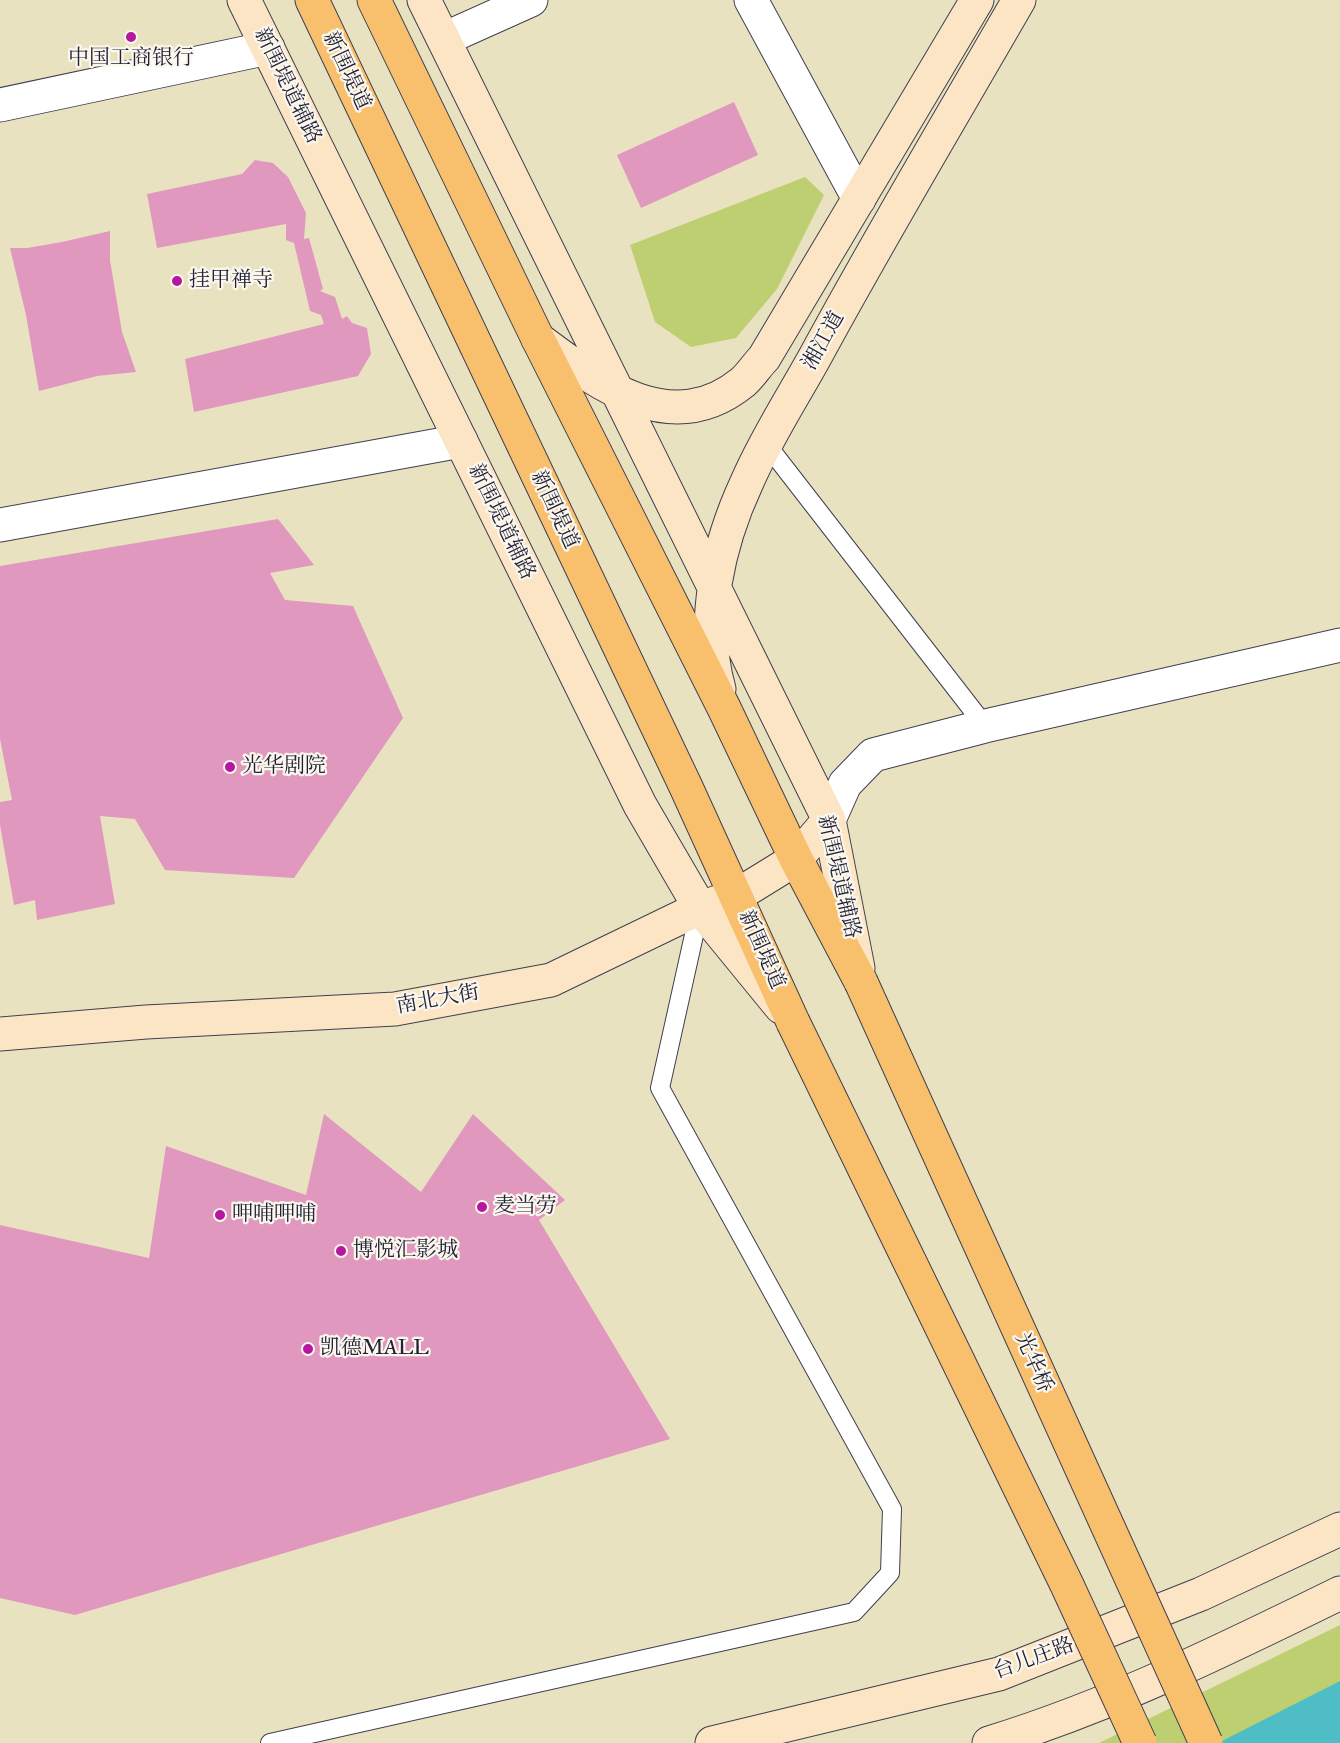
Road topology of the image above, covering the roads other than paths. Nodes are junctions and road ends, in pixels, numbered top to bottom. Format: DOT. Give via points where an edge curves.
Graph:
graph roads {
  1 [pos="244,0"];
  2 [pos="312,0"];
  3 [pos="374,0"];
  4 [pos="424,0"];
  5 [pos="531,0"];
  6 [pos="752,0"];
  7 [pos="977,0"];
  8 [pos="1019,0"];
  9 [pos="444,39"];
  10 [pos="268,48"];
  11 [pos="0,105"];
  12 [pos="859,199"];
  13 [pos="538,339"];
  14 [pos="615,392"];
  15 [pos="461,441"];
  16 [pos="767,445"];
  17 [pos="0,525"];
  18 [pos="715,591"];
  19 [pos="1340,645"];
  20 [pos="724,708"];
  21 [pos="985,726"];
  22 [pos="829,820"];
  23 [pos="796,859"];
  24 [pos="736,896"];
  25 [pos="700,908"];
  26 [pos="861,982"];
  27 [pos="793,1022"];
  28 [pos="0,1034"];
  29 [pos="1340,1529"];
  30 [pos="1340,1593"];
  31 [pos="270,1743"];
  32 [pos="712,1743"];
  33 [pos="989,1743"];
  34 [pos="1140,1743"];
  35 [pos="1206,1743"];
  1 -- 10 [label="street, 新围堤道辅路"];
  2 -- 24 [label="highway, 新围堤道"];
  3 -- 13 [label="highway"];
  4 -- 9 [label="street, 新围堤道辅路"];
  5 -- 9 [label="street"];
  6 -- 12 [label="street"];
  7 -- 12 [label="street, 湘江道"];
  8 -- 16 [label="street, 湘江道"];
  9 -- 14 [label="street, 新围堤道辅路"];
  10 -- 11 [label="street"];
  10 -- 15 [label="street, 新围堤道辅路"];
  12 -- 14 [label="street, 湘江道" via="764,358 742,382 714,399 687,407 662,406"];
  13 -- 14 [label="street, 湘江道"];
  13 -- 20 [label="highway"];
  14 -- 18 [label="street, 新围堤道辅路"];
  15 -- 17 [label="street"];
  15 -- 25 [label="street, 新围堤道辅路" via="640,805"];
  16 -- 18 [label="street, 湘江道" via="747,482 724,547"];
  16 -- 21 [label="lane"];
  18 -- 20 [label="street, 湘江道" via="710,637 713,668"];
  18 -- 22 [label="street, 新围堤道辅路"];
  19 -- 21 [label="street"];
  20 -- 23 [label="highway"];
  21 -- 22 [label="street" via="873,755 845,784"];
  22 -- 23 [label="street, 南北大街"];
  22 -- 26 [label="street, 新围堤道辅路"];
  23 -- 24 [label="street, 南北大街"];
  23 -- 26 [label="highway"];
  24 -- 25 [label="street, 南北大街"];
  24 -- 27 [label="highway, 新围堤道"];
  25 -- 27 [label="street, 新围堤道辅路"];
  25 -- 28 [label="street, 南北大街" via="551,980 395,1009"];
  25 -- 31 [label="lane" via="660,1088 892,1509 890,1573 854,1612"];
  26 -- 35 [label="highway, 光华桥, bridge"];
  27 -- 34 [label="highway, bridge"];
  29 -- 32 [label="street, 台儿庄路" via="1202,1594 999,1674"];
  30 -- 33 [label="street" via="1246,1639 1051,1724"];
}
